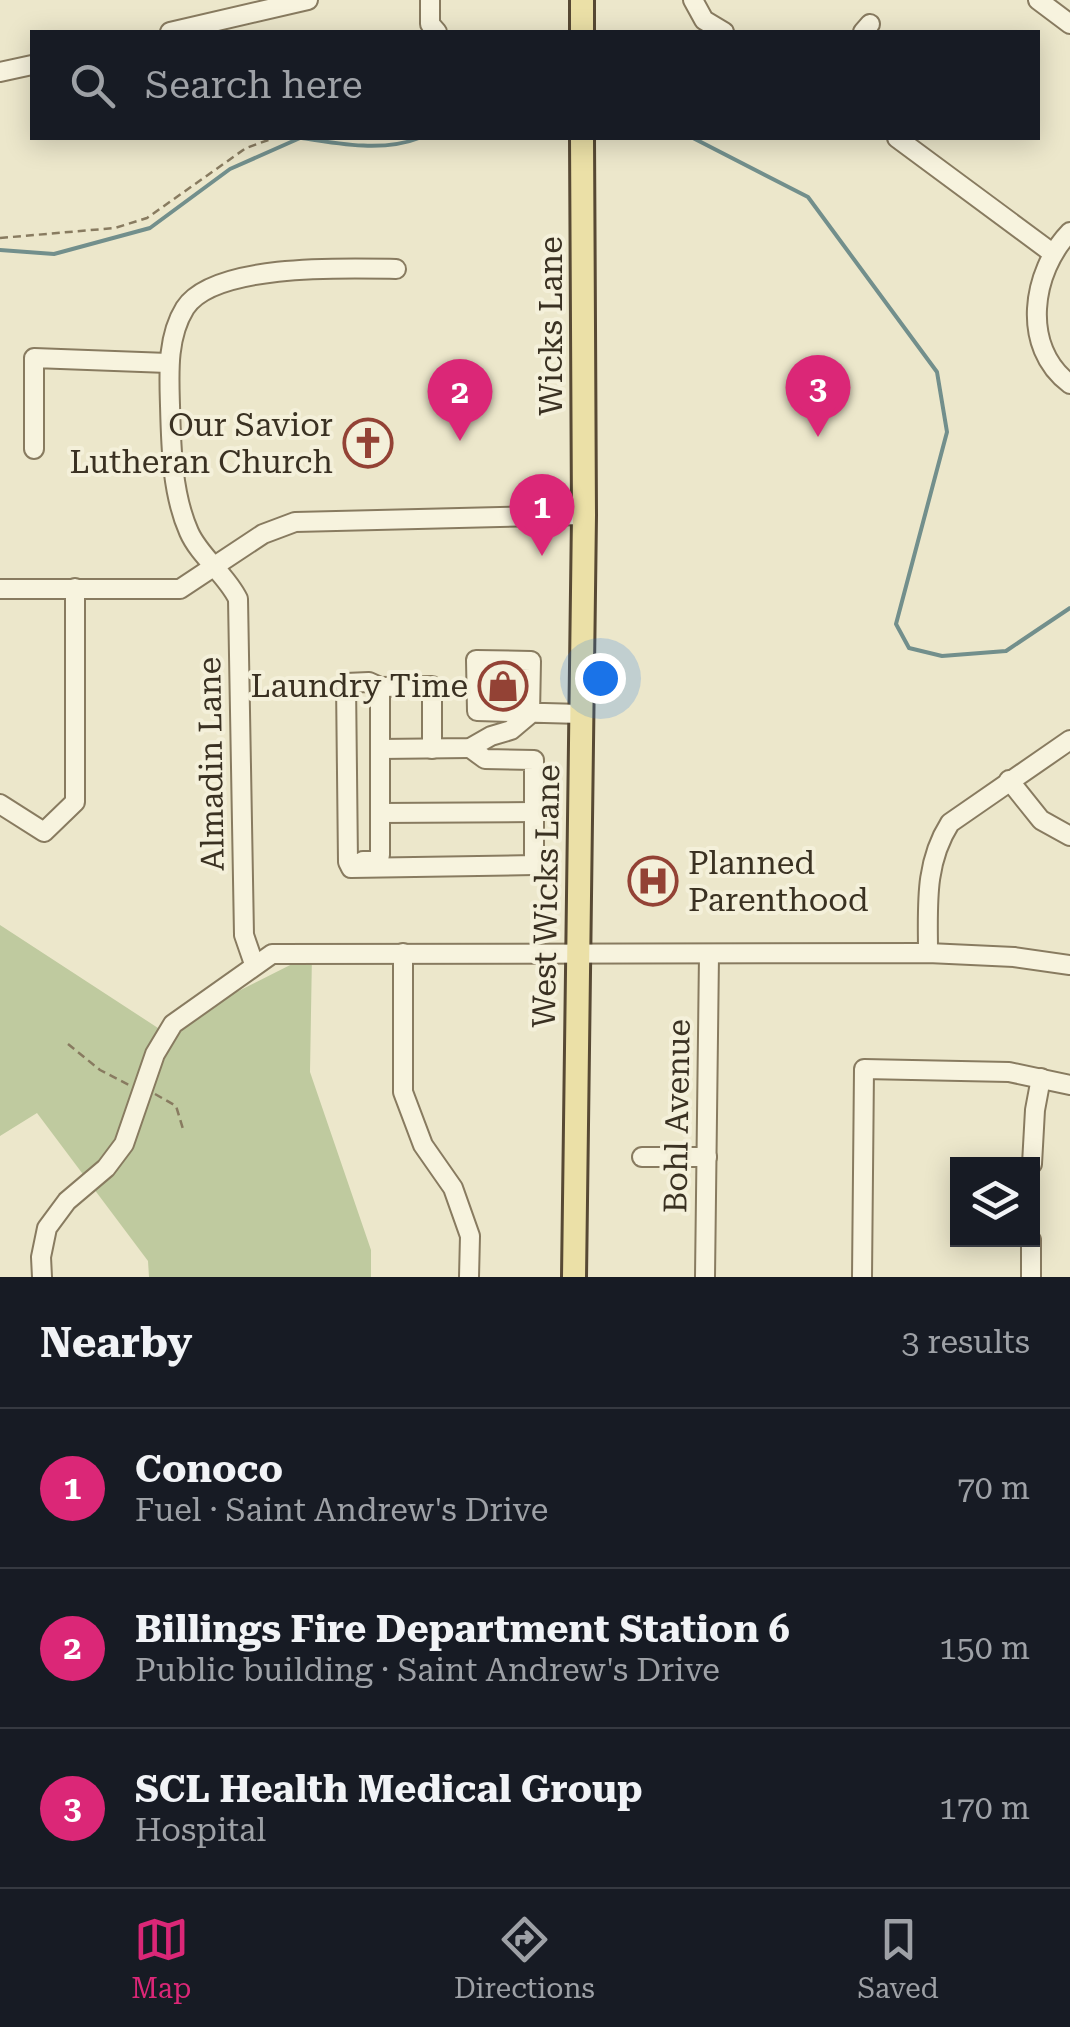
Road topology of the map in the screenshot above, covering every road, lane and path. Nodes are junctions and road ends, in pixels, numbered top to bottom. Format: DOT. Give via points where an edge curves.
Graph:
graph roads {
  1 [pos="308,0"];
  2 [pos="430,0"];
  3 [pos="582,0"];
  4 [pos="693,0"];
  5 [pos="1038,0"];
  6 [pos="1070,24"];
  7 [pos="179,30"];
  8 [pos="435,30"];
  9 [pos="582,30"];
  10 [pos="721,30"];
  11 [pos="30,65"];
  12 [pos="0,72"];
  13 [pos="268,140"];
  14 [pos="582,140"];
  15 [pos="900,140"];
  16 [pos="1070,232"];
  17 [pos="0,238"];
  18 [pos="1051,252"];
  19 [pos="396,269"];
  20 [pos="168,363"];
  21 [pos="1070,384"];
  22 [pos="34,449"];
  23 [pos="584,515"];
  24 [pos="217,567"];
  25 [pos="75,588"];
  26 [pos="0,589"];
  27 [pos="380,687"];
  28 [pos="581,714"];
  29 [pos="1070,740"];
  30 [pos="470,748"];
  31 [pos="380,749"];
  32 [pos="432,749"];
  33 [pos="1009,780"];
  34 [pos="0,804"];
  35 [pos="534,812"];
  36 [pos="380,813"];
  37 [pos="1070,836"];
  38 [pos="351,868"];
  39 [pos="403,953"];
  40 [pos="928,953"];
  41 [pos="578,955"];
  42 [pos="710,955"];
  43 [pos="254,964"];
  44 [pos="1070,965"];
  45 [pos="1041,1078"];
  46 [pos="1070,1085"];
  47 [pos="642,1157"];
  48 [pos="707,1157"];
  49 [pos="1032,1157"];
  50 [pos="1031,1247"];
  51 [pos="42,1277"];
  52 [pos="469,1277"];
  53 [pos="574,1277"];
  54 [pos="705,1277"];
  55 [pos="862,1277"];
  56 [pos="1031,1277"];
  1 -- 7 [label="street"];
  2 -- 8 [label="street"];
  3 -- 9 [label="main road"];
  4 -- 10 [label="street" via="704,20"];
  5 -- 6 [label="street"];
  11 -- 12 [label="street"];
  13 -- 17 [label="path" via="246,148 147,218 115,228"];
  14 -- 23 [label="main road, Wicks Lane"];
  15 -- 18 [label="street"];
  16 -- 18 [label="street"];
  18 -- 21 [label="street" via="1036,314 1041,343"];
  19 -- 20 [label="street" via="330,267 228,280 186,308"];
  20 -- 22 [label="street" via="34,358"];
  20 -- 24 [label="street, Almadin Lane" via="178,498 190,535"];
  23 -- 24 [label="street" via="295,522 263,534"];
  23 -- 28 [label="main road, West Wicks Lane"];
  24 -- 25 [label="street" via="180,589"];
  24 -- 43 [label="street, Almadin Lane" via="238,599 244,935"];
  25 -- 26 [label="street"];
  25 -- 34 [label="street" via="75,802 44,832"];
  27 -- 31 [label="street"];
  27 -- 32 [label="street" via="432,686"];
  27 -- 38 [label="street" via="346,682"];
  28 -- 30 [label="street" via="530,714"];
  28 -- 41 [label="main road, West Wicks Lane"];
  29 -- 33 [label="street" via="1019,761"];
  30 -- 32 [label="street"];
  30 -- 35 [label="street" via="485,760 534,760"];
  31 -- 32 [label="street"];
  31 -- 36 [label="street"];
  33 -- 37 [label="street" via="1041,820"];
  33 -- 40 [label="street" via="950,824 937,844 930,866"];
  35 -- 36 [label="street"];
  35 -- 38 [label="street" via="534,865"];
  36 -- 38 [label="street" via="380,855"];
  39 -- 41 [label="street"];
  39 -- 43 [label="street" via="272,954"];
  39 -- 52 [label="street" via="403,1092 423,1146 453,1188 470,1236"];
  40 -- 42 [label="street"];
  40 -- 44 [label="street"];
  41 -- 42 [label="street"];
  41 -- 53 [label="main road, West Wicks Lane"];
  42 -- 48 [label="street, Bohl Avenue"];
  43 -- 51 [label="street" via="173,1024 155,1054 124,1144 47,1228"];
  45 -- 46 [label="street"];
  45 -- 49 [label="street"];
  45 -- 55 [label="street" via="864,1069"];
  47 -- 48 [label="street"];
  48 -- 54 [label="street, Bohl Avenue"];
  50 -- 56 [label="street"];
}
